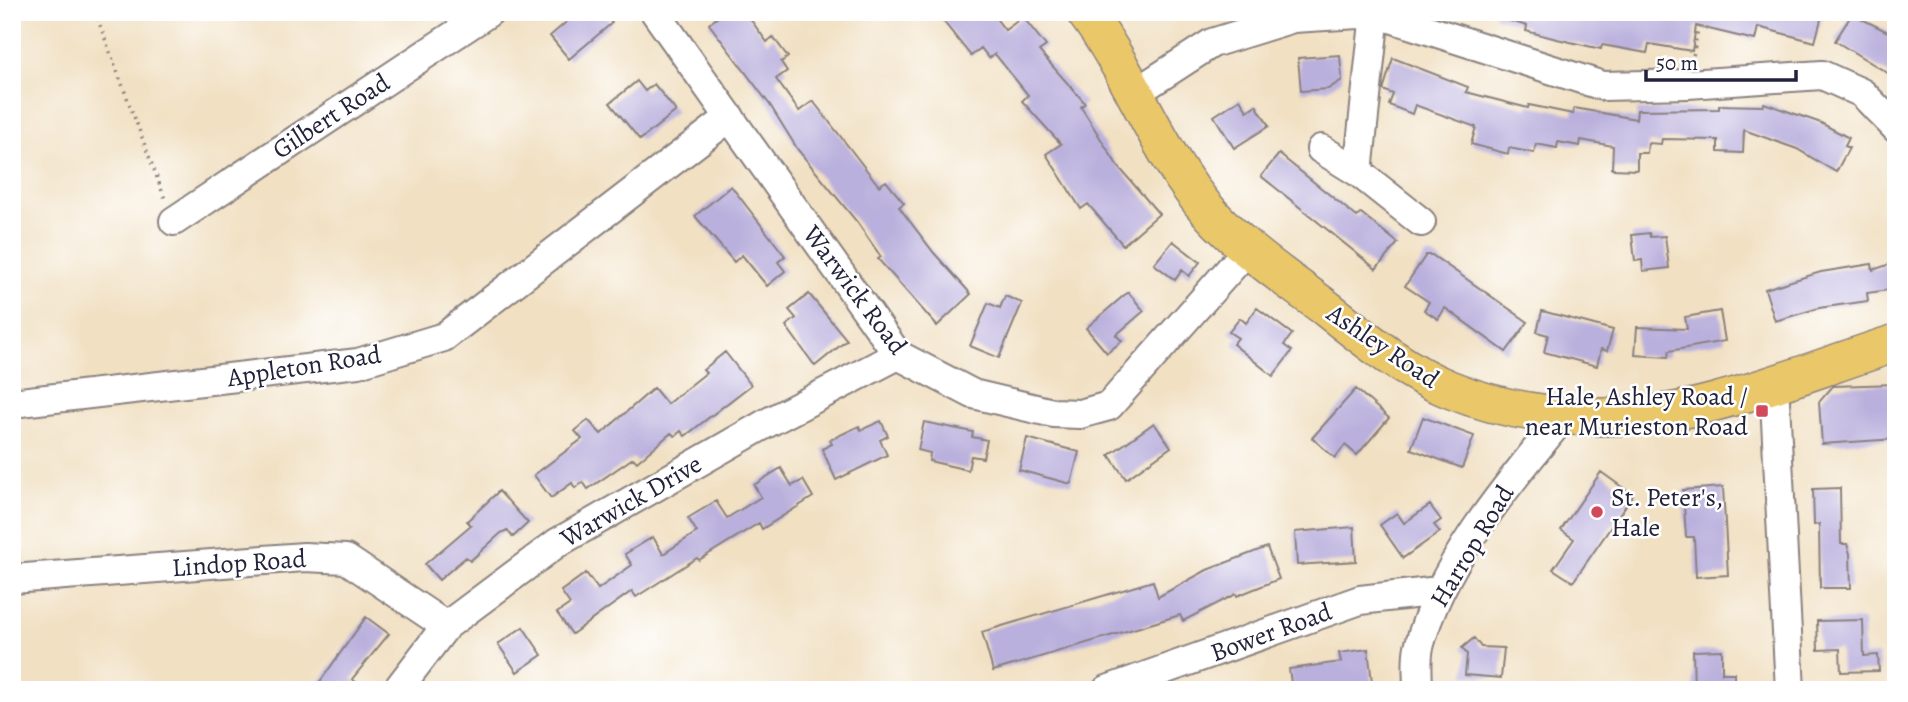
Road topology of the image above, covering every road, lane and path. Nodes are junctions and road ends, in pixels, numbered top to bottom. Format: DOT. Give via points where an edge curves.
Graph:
graph roads {
  1 [pos="95,12"];
  2 [pos="489,12"];
  3 [pos="655,12"];
  4 [pos="1085,12"];
  5 [pos="1701,12"];
  6 [pos="1375,13"];
  7 [pos="1688,84"];
  8 [pos="1135,93"];
  9 [pos="730,117"];
  10 [pos="1896,128"];
  11 [pos="1321,149"];
  12 [pos="1359,172"];
  13 [pos="174,220"];
  14 [pos="1420,222"];
  15 [pos="1248,249"];
  16 [pos="1896,343"];
  17 [pos="898,355"];
  18 [pos="1774,382"];
  19 [pos="12,403"];
  20 [pos="1563,417"];
  21 [pos="12,579"];
  22 [pos="1439,591"];
  23 [pos="446,626"];
  24 [pos="1117,688"];
  25 [pos="397,690"];
  26 [pos="1418,690"];
  27 [pos="1790,690"];
  1 -- 13 [label="path"];
  2 -- 13 [label="street, Gilbert Road"];
  3 -- 9 [label="street, Warwick Road"];
  4 -- 8 [label="main road, Ashley Road"];
  5 -- 7 [label="path"];
  6 -- 7 [label="street" via="1603,86"];
  6 -- 8 [label="street" via="1293,18 1212,43"];
  6 -- 12 [label="street"];
  7 -- 10 [label="street" via="1822,75 1862,93"];
  8 -- 15 [label="main road, Ashley Road" via="1211,214"];
  9 -- 17 [label="street, Warwick Road"];
  9 -- 19 [label="street, Appleton Road" via="444,337 358,363"];
  11 -- 12 [label="street"];
  12 -- 14 [label="street"];
  15 -- 17 [label="street, Warwick Road" via="1109,406 1080,414 1053,413 973,394"];
  15 -- 20 [label="main road, Ashley Road" via="1408,368 1449,389 1503,406"];
  16 -- 18 [label="main road, Ashley Road"];
  17 -- 23 [label="street, Warwick Drive" via="767,423 557,543"];
  18 -- 20 [label="main road, Ashley Road" via="1714,403 1673,411"];
  18 -- 27 [label="street"];
  20 -- 22 [label="street, Harrop Road" via="1507,485"];
  21 -- 23 [label="street, Lindop Road" via="304,557 346,559"];
  22 -- 24 [label="street, Bower Road" via="1360,600"];
  22 -- 26 [label="street, Harrop Road" via="1418,650"];
  23 -- 25 [label="street, Warwick Drive"];
}
